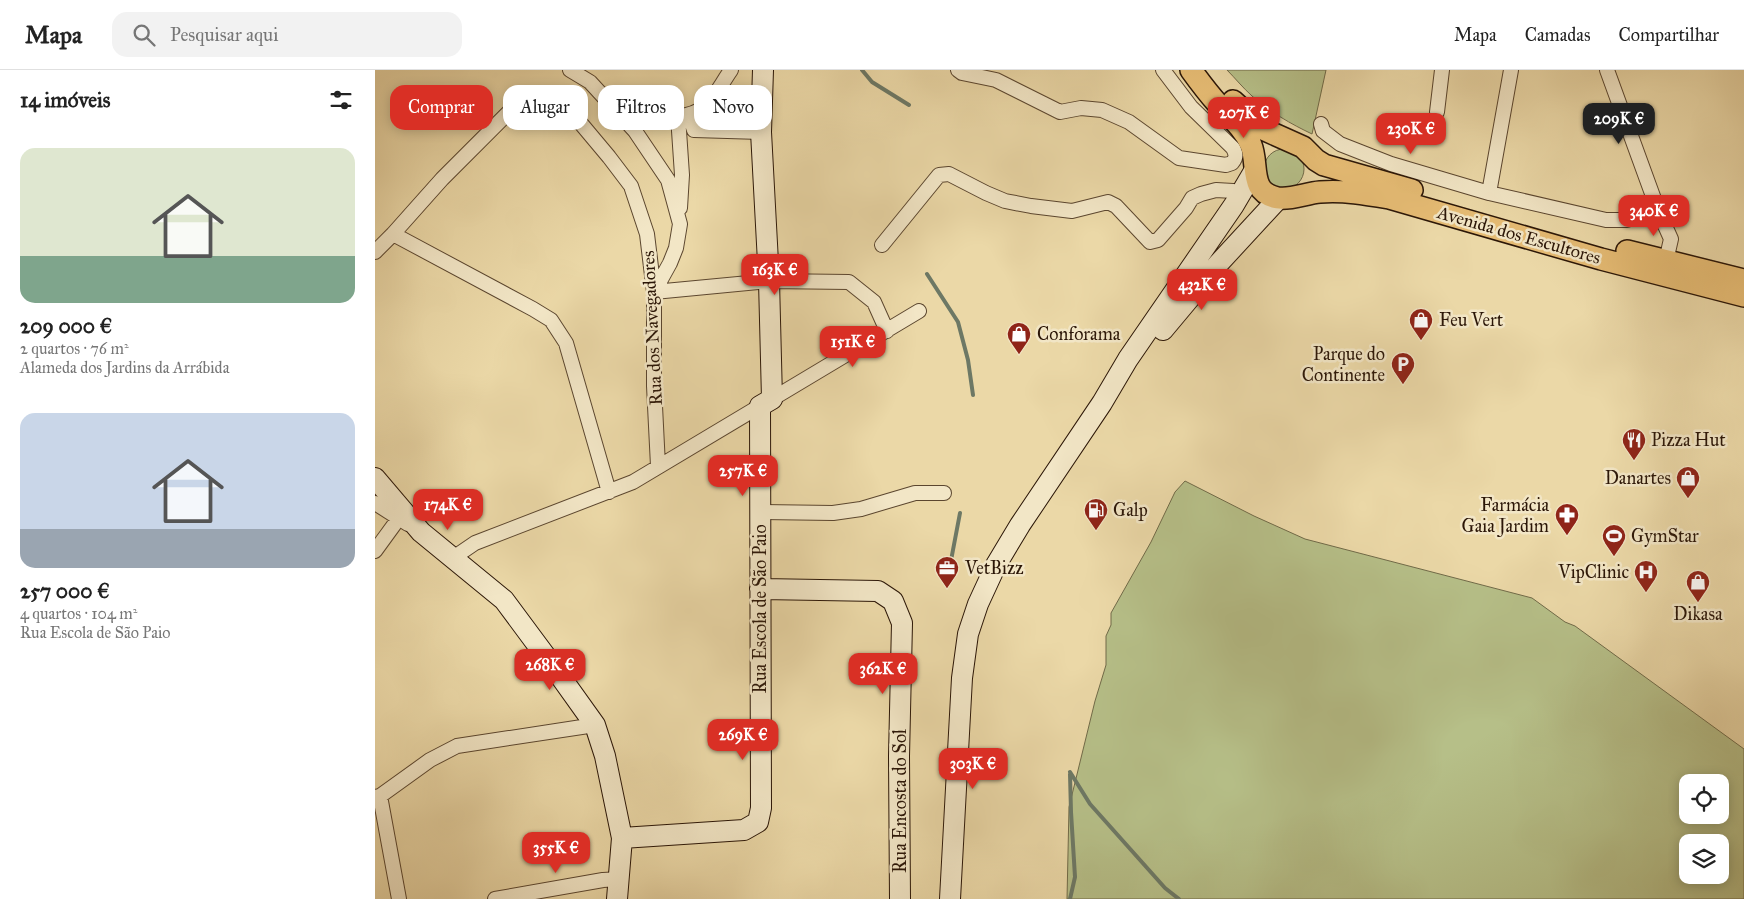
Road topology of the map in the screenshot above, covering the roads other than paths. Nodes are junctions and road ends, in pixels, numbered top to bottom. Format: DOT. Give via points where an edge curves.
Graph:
graph roads {
  1 [pos="570,70"];
  2 [pos="731,70"];
  3 [pos="763,70"];
  4 [pos="958,70"];
  5 [pos="1163,70"];
  6 [pos="1191,70"];
  7 [pos="1208,70"];
  8 [pos="1442,70"];
  9 [pos="1511,70"];
  10 [pos="1607,70"];
  11 [pos="1437,112"];
  12 [pos="689,115"];
  13 [pos="1321,124"];
  14 [pos="761,132"];
  15 [pos="1299,145"];
  16 [pos="1255,166"];
  17 [pos="1489,193"];
  18 [pos="1241,195"];
  19 [pos="1285,198"];
  20 [pos="1658,210"];
  21 [pos="680,224"];
  22 [pos="393,234"];
  23 [pos="882,245"];
  24 [pos="375,252"];
  25 [pos="1666,261"];
  26 [pos="1744,280"];
  27 [pos="769,282"];
  28 [pos="654,292"];
  29 [pos="1744,296"];
  30 [pos="919,311"];
  31 [pos="887,332"];
  32 [pos="1102,402"];
  33 [pos="766,403"];
  34 [pos="658,466"];
  35 [pos="375,478"];
  36 [pos="609,492"];
  37 [pos="944,493"];
  38 [pos="375,503"];
  39 [pos="761,512"];
  40 [pos="399,518"];
  41 [pos="421,532"];
  42 [pos="375,551"];
  43 [pos="453,558"];
  44 [pos="760,589"];
  45 [pos="595,725"];
  46 [pos="377,796"];
  47 [pos="622,838"];
  48 [pos="620,879"];
  49 [pos="399,899"];
  50 [pos="495,899"];
  51 [pos="617,899"];
  52 [pos="900,899"];
  53 [pos="950,899"];
  1 -- 21 [label="street" via="590,82 635,131 669,180"];
  2 -- 12 [label="street" via="706,107"];
  3 -- 14 [label="main road, Rua Escola de São Paio"];
  4 -- 5 [label="street" via="996,80 1061,112 1081,108 1102,110 1129,122 1179,158 1226,165 1233,163 1236,154 1233,148 1191,107"];
  6 -- 16 [label="main road" via="1241,128 1251,144"];
  7 -- 15 [label="main road, Avenida dos Escultores" via="1258,126"];
  8 -- 11 [label="street"];
  9 -- 17 [label="street"];
  10 -- 20 [label="street"];
  12 -- 14 [label="street" via="693,130"];
  12 -- 21 [label="street" via="678,116 682,176"];
  13 -- 17 [label="street" via="1323,131 1340,144 1391,164"];
  14 -- 27 [label="main road, Rua Escola de São Paio"];
  15 -- 16 [label="main road" via="1276,141 1267,145 1260,152"];
  15 -- 19 [label="main road" via="1312,163 1311,181 1298,195"];
  15 -- 25 [label="main road, Avenida dos Escultores" via="1316,160 1332,168"];
  16 -- 18 [label="main road"];
  16 -- 19 [label="main road" via="1256,180 1262,189 1270,195"];
  17 -- 20 [label="street" via="1606,220 1627,220"];
  18 -- 23 [label="street" via="1216,190 1192,198 1158,240 1150,242 1116,206 1108,202 1072,211 1031,206 1005,201 943,174"];
  18 -- 32 [label="main road"];
  19 -- 29 [label="main road, Avenida dos Escultores" via="1338,191 1389,198"];
  19 -- 32 [label="main road" via="1200,285"];
  20 -- 25 [label="street" via="1671,239"];
  21 -- 28 [label="street" via="676,248"];
  22 -- 24 [label="street, Rua dos Navegadores"];
  22 -- 28 [label="street, Rua dos Navegadores" via="513,108 536,103 558,106 578,120 631,186 647,234"];
  22 -- 36 [label="street" via="551,320 565,344"];
  25 -- 26 [label="main road, Avenida dos Escultores"];
  27 -- 28 [label="street"];
  27 -- 31 [label="street" via="849,282 874,302"];
  27 -- 33 [label="main road, Rua Escola de São Paio"];
  28 -- 34 [label="street, Rua dos Navegadores"];
  30 -- 31 [label="street"];
  31 -- 33 [label="street"];
  32 -- 53 [label="main road" via="1007,544 972,619 962,678"];
  33 -- 34 [label="street"];
  33 -- 39 [label="main road, Rua Escola de São Paio"];
  34 -- 36 [label="street"];
  35 -- 41 [label="main road"];
  36 -- 43 [label="street" via="475,543"];
  37 -- 39 [label="street" via="915,493 861,509 833,513"];
  38 -- 40 [label="street"];
  39 -- 44 [label="main road, Rua Escola de São Paio"];
  40 -- 41 [label="street"];
  40 -- 42 [label="street"];
  41 -- 43 [label="main road"];
  43 -- 45 [label="main road" via="504,600"];
  44 -- 47 [label="main road, Rua Escola de São Paio" via="759,822 744,830"];
  44 -- 52 [label="main road, Rua Encosta do Sol" via="878,591 893,601 902,623"];
  45 -- 46 [label="street" via="457,746"];
  45 -- 47 [label="main road" via="605,756"];
  46 -- 49 [label="street"];
  47 -- 48 [label="main road"];
  48 -- 50 [label="street"];
  48 -- 51 [label="main road"];
}
